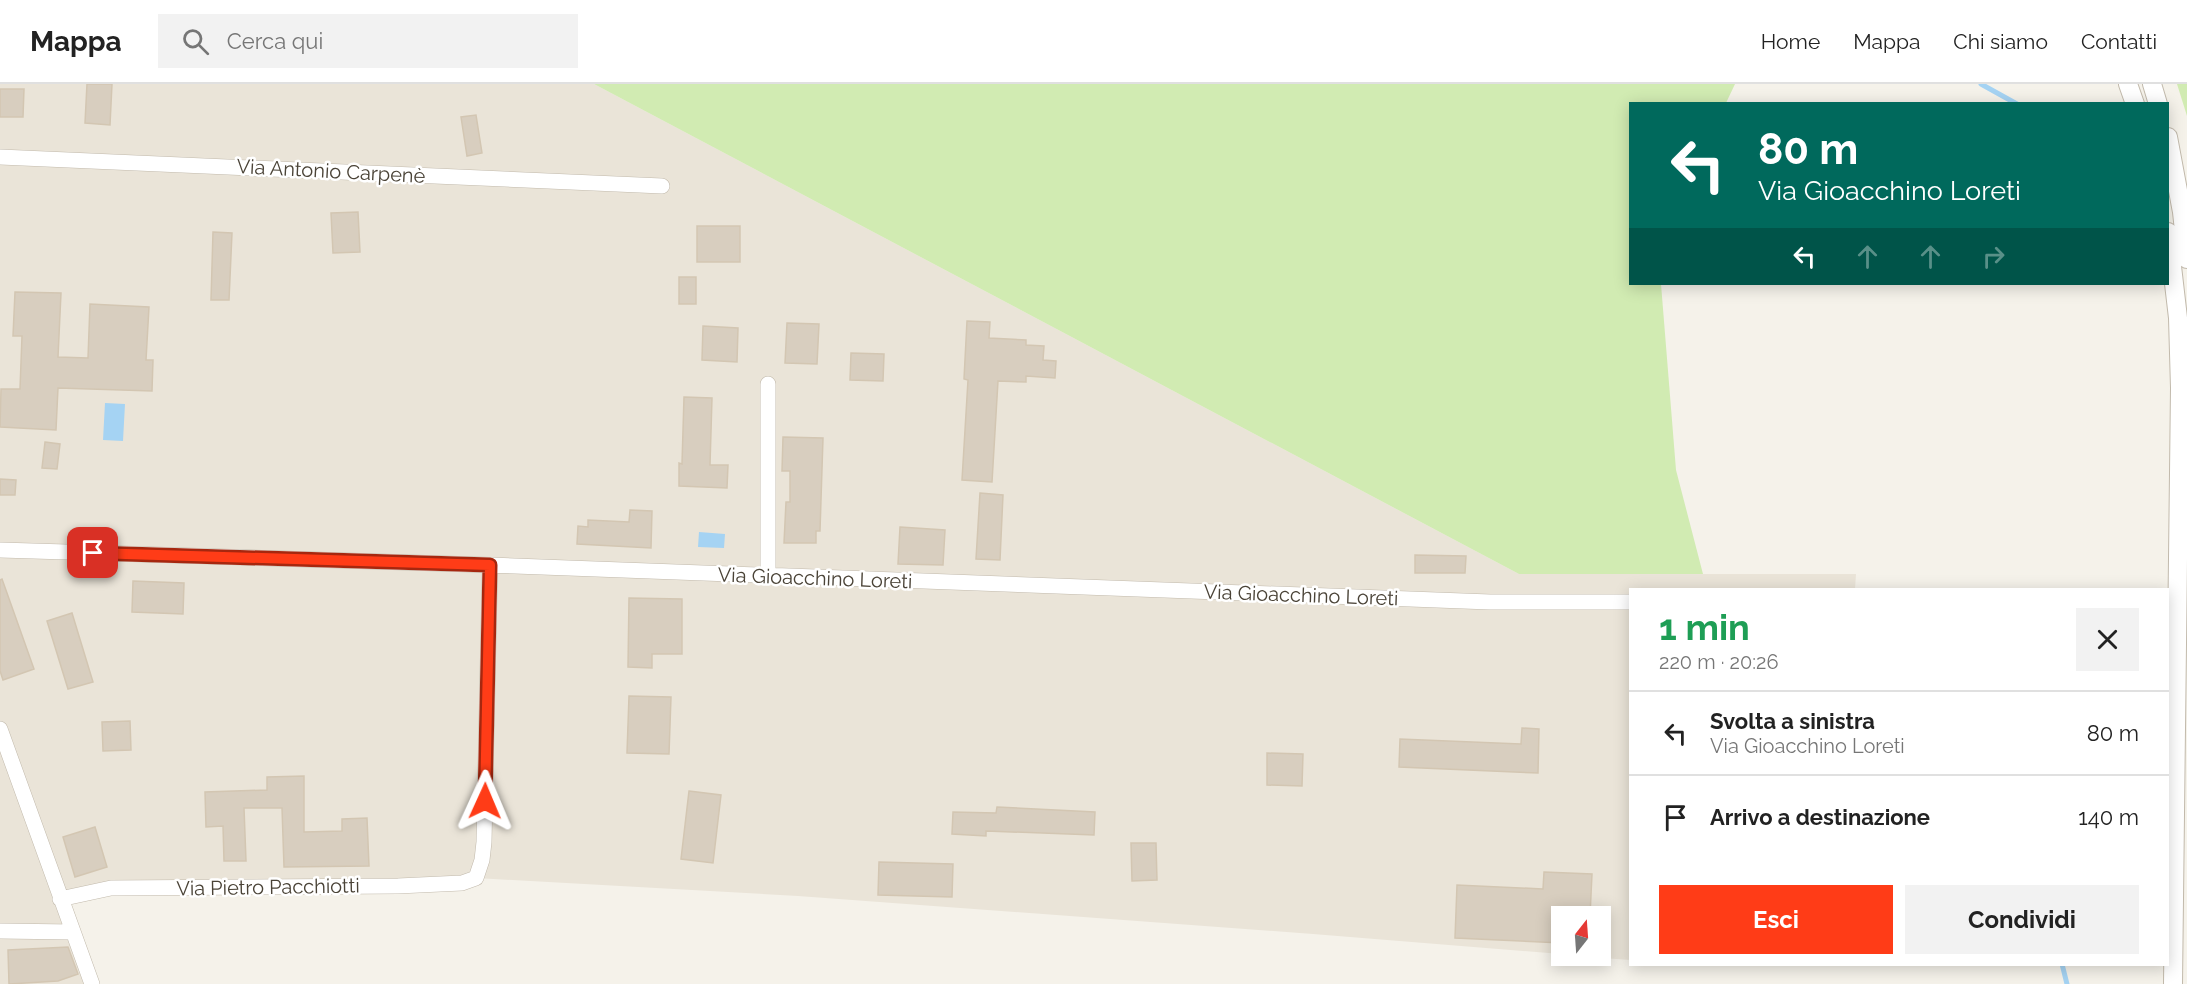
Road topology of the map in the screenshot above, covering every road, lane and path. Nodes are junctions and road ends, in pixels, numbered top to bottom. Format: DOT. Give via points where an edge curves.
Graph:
graph roads {
  1 [pos="2128,84"];
  2 [pos="2152,84"];
  3 [pos="2134,102"];
  4 [pos="2157,102"];
  5 [pos="2169,143"];
  6 [pos="0,157"];
  7 [pos="662,186"];
  8 [pos="2169,241"];
  9 [pos="2187,259"];
  10 [pos="768,384"];
  11 [pos="0,550"];
  12 [pos="490,565"];
  13 [pos="768,576"];
  14 [pos="1629,602"];
  15 [pos="0,729"];
  16 [pos="60,899"];
  17 [pos="0,931"];
  18 [pos="72,932"];
  19 [pos="92,984"];
  20 [pos="2173,984"];
  1 -- 3 [label="street"];
  2 -- 4 [label="street"];
  5 -- 9 [label="street"];
  6 -- 7 [label="street, Via Antonio Carpenè"];
  8 -- 20 [label="street" via="2179,334 2180,388"];
  10 -- 13 [label="street"];
  11 -- 12 [label="street, Via Gioacchino Loreti"];
  12 -- 13 [label="street, Via Gioacchino Loreti"];
  12 -- 16 [label="street, Via Pietro Pacchiotti" via="484,842 476,878 462,883 398,886 111,888"];
  13 -- 14 [label="street, Via Gioacchino Loreti" via="1478,601"];
  15 -- 16 [label="street"];
  16 -- 18 [label="street"];
  17 -- 18 [label="street"];
  18 -- 19 [label="street"];
}
